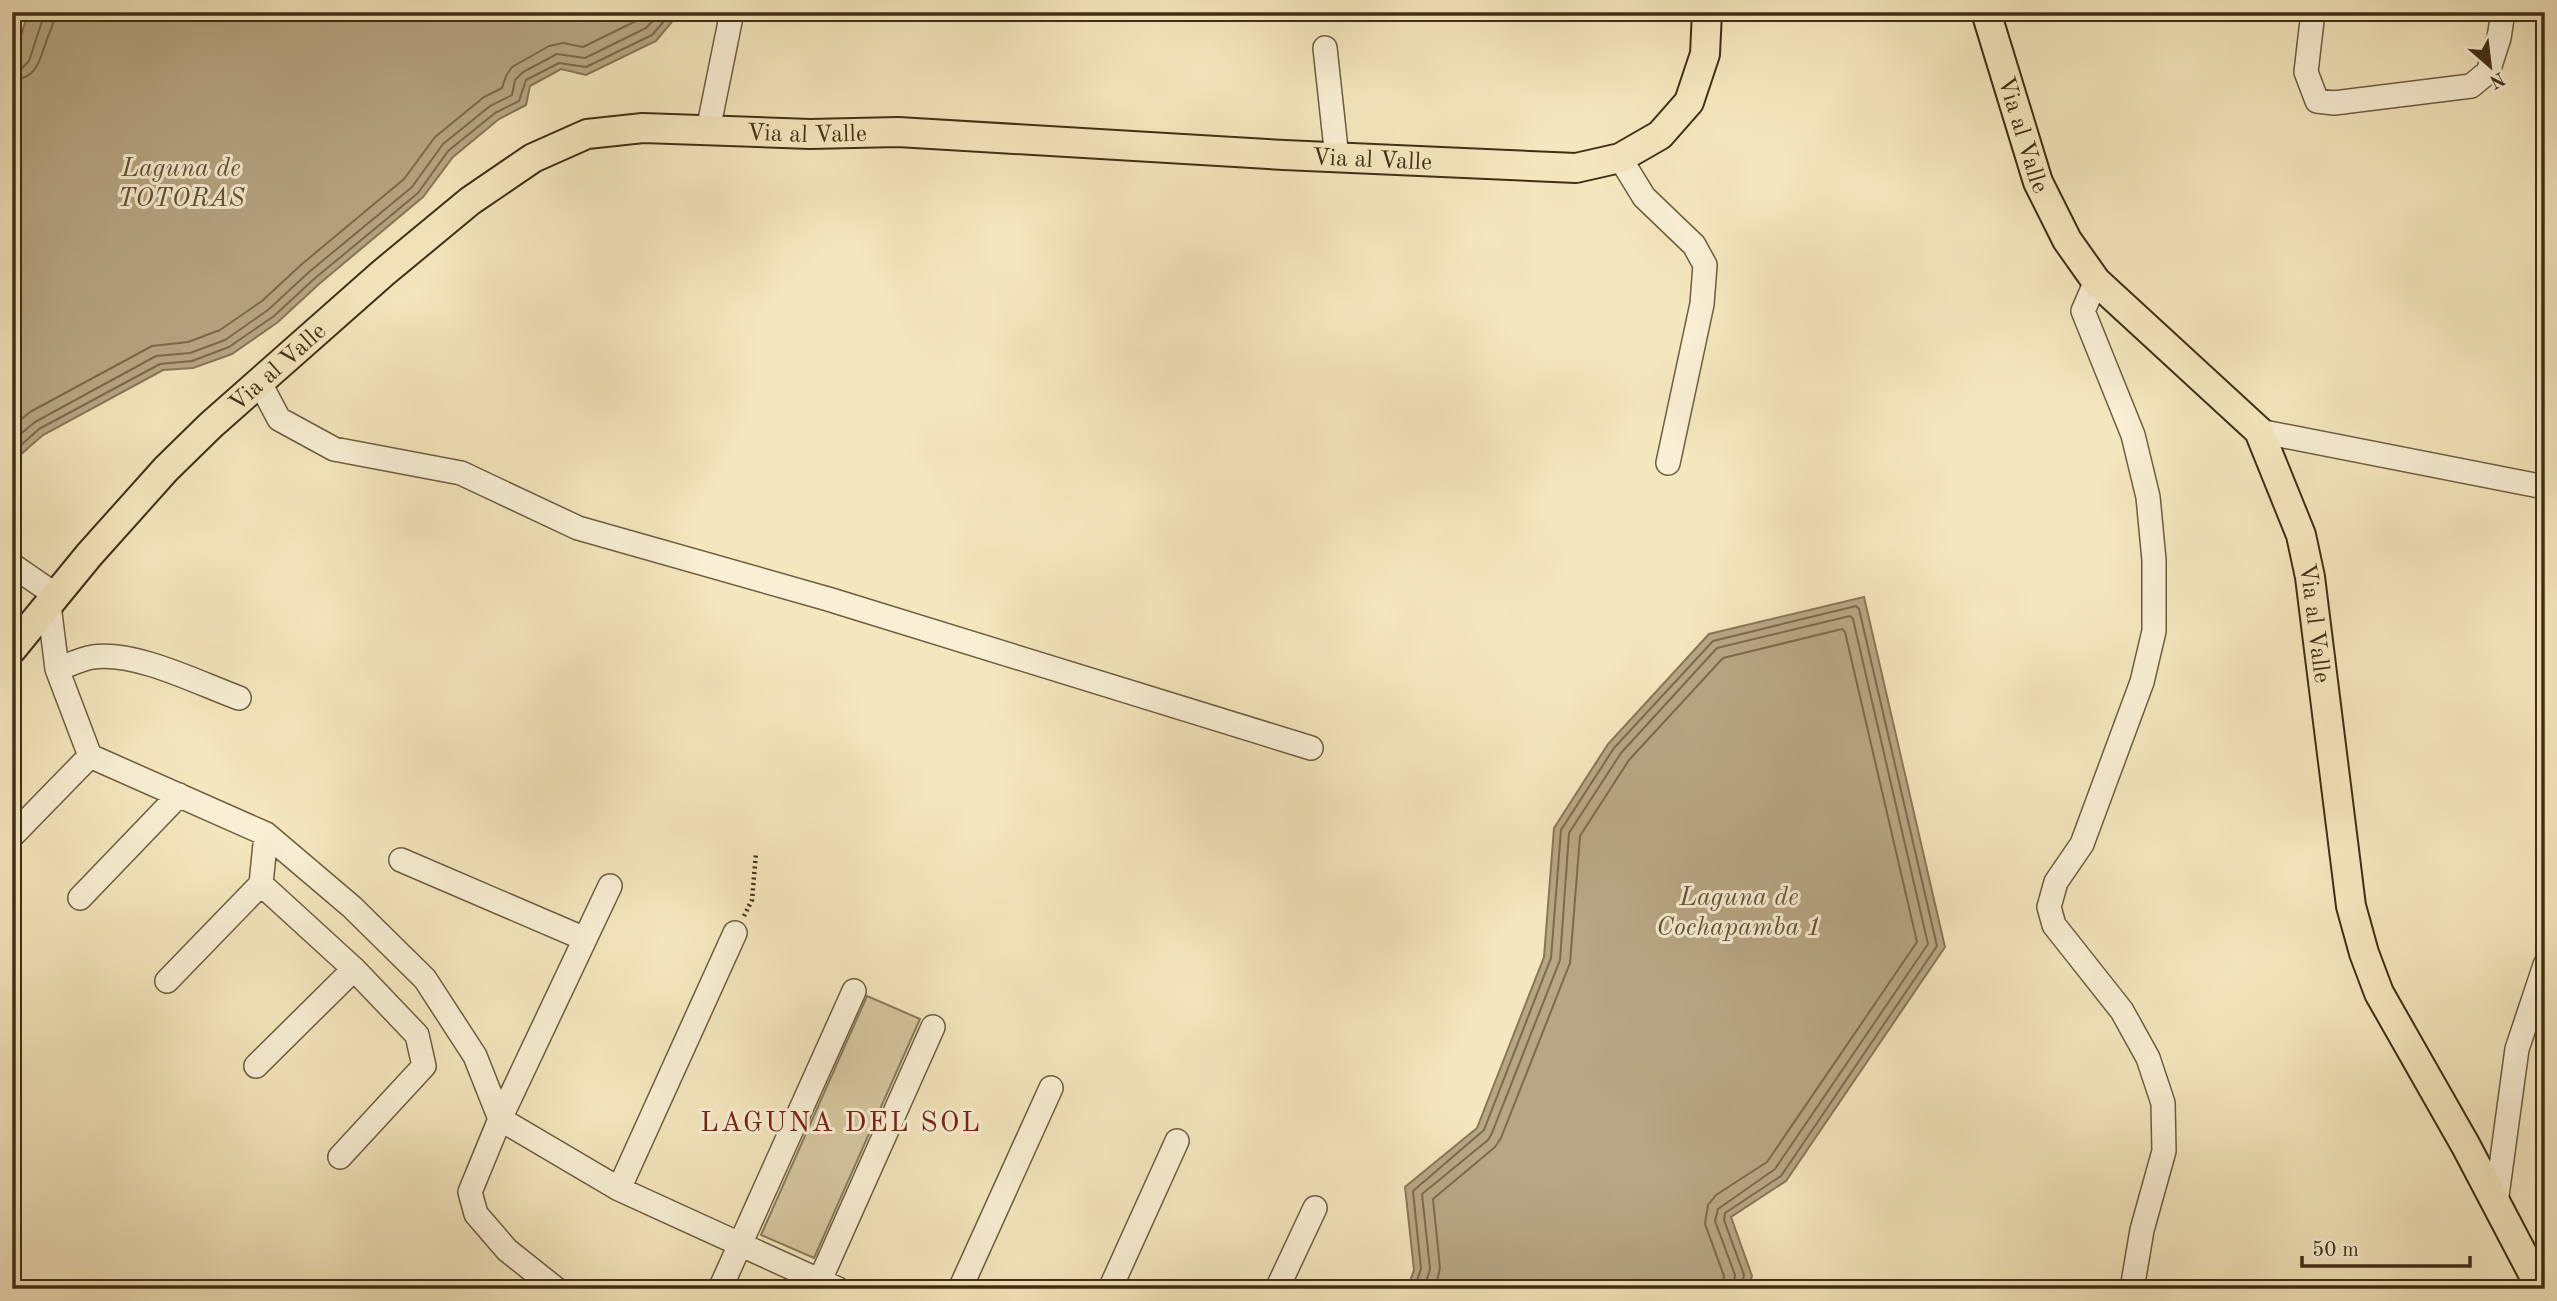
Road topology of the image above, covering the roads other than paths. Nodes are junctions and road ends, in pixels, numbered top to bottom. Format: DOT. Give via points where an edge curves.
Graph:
graph roads {
  1 [pos="732,12"];
  2 [pos="1707,12"];
  3 [pos="1986,12"];
  4 [pos="2313,12"];
  5 [pos="2502,12"];
  6 [pos="1325,48"];
  7 [pos="708,130"];
  8 [pos="1336,158"];
  9 [pos="1620,159"];
  10 [pos="2096,281"];
  11 [pos="260,383"];
  12 [pos="2259,431"];
  13 [pos="1668,463"];
  14 [pos="2545,487"];
  15 [pos="12,565"];
  16 [pos="53,601"];
  17 [pos="12,649"];
  18 [pos="57,669"];
  19 [pos="239,698"];
  20 [pos="1311,748"];
  21 [pos="90,755"];
  22 [pos="178,795"];
  23 [pos="266,834"];
  24 [pos="12,836"];
  25 [pos="401,860"];
  26 [pos="261,884"];
  27 [pos="610,886"];
  28 [pos="80,898"];
  29 [pos="735,933"];
  30 [pos="585,939"];
  31 [pos="2545,965"];
  32 [pos="354,969"];
  33 [pos="167,981"];
  34 [pos="854,991"];
  35 [pos="933,1027"];
  36 [pos="256,1066"];
  37 [pos="1051,1088"];
  38 [pos="500,1119"];
  39 [pos="1177,1141"];
  40 [pos="340,1157"];
  41 [pos="619,1189"];
  42 [pos="2496,1203"];
  43 [pos="1315,1208"];
  44 [pos="741,1245"];
  45 [pos="825,1286"];
  46 [pos="556,1289"];
  47 [pos="720,1289"];
  48 [pos="960,1289"];
  49 [pos="1110,1289"];
  50 [pos="1277,1289"];
  51 [pos="2132,1289"];
  52 [pos="2541,1289"];
  1 -- 7 [label="street"];
  2 -- 9 [label="main road, Via al Valle" via="1705,54 1689,102 1660,135"];
  3 -- 10 [label="main road, Via al Valle" via="2038,182 2067,240"];
  4 -- 5 [label="street" via="2306,72 2317,101 2334,103 2471,86 2488,72"];
  6 -- 8 [label="street"];
  7 -- 8 [label="main road, Via al Valle" via="898,132"];
  7 -- 11 [label="main road, Via al Valle" via="643,128 587,134 533,158 470,201"];
  8 -- 9 [label="main road, Via al Valle" via="1577,168"];
  9 -- 13 [label="street" via="1644,197 1694,245 1704,265 1702,304"];
  10 -- 12 [label="main road, Via al Valle"];
  10 -- 51 [label="street" via="2083,311 2133,435 2148,497 2154,631 2142,682 2082,844 2056,882 2049,907 2054,925 2122,1011 2148,1058 2163,1102 2164,1151 2142,1230"];
  11 -- 16 [label="main road, Via al Valle" via="166,469"];
  11 -- 20 [label="street" via="279,419 334,449 461,473 578,528 828,599"];
  12 -- 14 [label="street"];
  12 -- 42 [label="main road, Via al Valle" via="2301,534 2310,577 2351,906 2364,953 2379,993"];
  15 -- 16 [label="street"];
  16 -- 17 [label="main road, Via al Valle"];
  16 -- 18 [label="street"];
  18 -- 19 [label="street" via="93,657 119,657"];
  18 -- 21 [label="street"];
  21 -- 22 [label="street"];
  21 -- 24 [label="street"];
  22 -- 23 [label="street"];
  22 -- 28 [label="street"];
  23 -- 26 [label="street"];
  23 -- 38 [label="street" via="352,907 425,979 475,1056"];
  25 -- 30 [label="street"];
  26 -- 32 [label="street"];
  26 -- 33 [label="street"];
  27 -- 30 [label="street"];
  29 -- 41 [label="street"];
  30 -- 38 [label="street"];
  31 -- 42 [label="street" via="2517,1049"];
  32 -- 36 [label="street"];
  32 -- 40 [label="street" via="417,1035 424,1066"];
  34 -- 44 [label="street"];
  35 -- 45 [label="street"];
  37 -- 48 [label="street"];
  38 -- 41 [label="street"];
  38 -- 46 [label="street" via="470,1192 475,1214 507,1250"];
  39 -- 49 [label="street"];
  41 -- 44 [label="street"];
  42 -- 52 [label="main road, Via al Valle"];
  43 -- 50 [label="street"];
  44 -- 45 [label="street"];
  44 -- 47 [label="street"];
}
